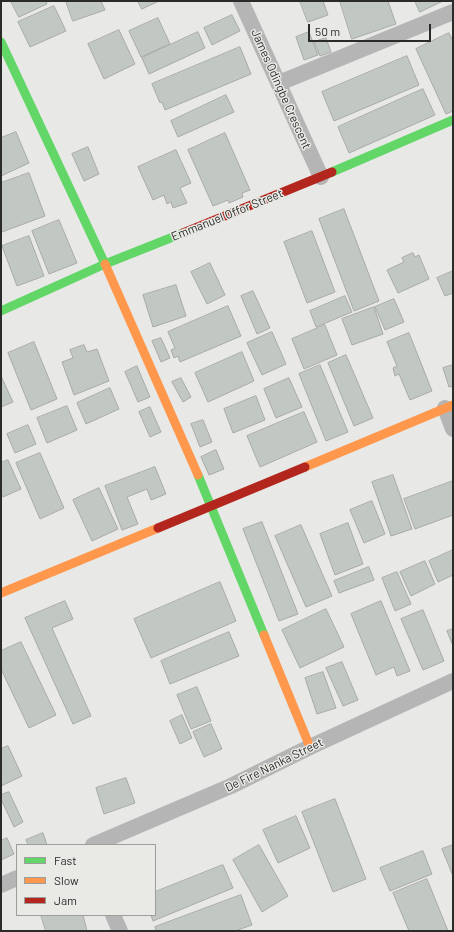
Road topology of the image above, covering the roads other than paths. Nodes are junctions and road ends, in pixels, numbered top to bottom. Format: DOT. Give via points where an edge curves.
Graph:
graph roads {
  1 [pos="241,1"];
  2 [pos="453,12"];
  3 [pos="1,42"];
  4 [pos="279,83"];
  5 [pos="453,120"];
  6 [pos="321,177"];
  7 [pos="106,264"];
  8 [pos="1,311"];
  9 [pos="449,406"];
  10 [pos="453,429"];
  11 [pos="211,504"];
  12 [pos="1,593"];
  13 [pos="453,681"];
  14 [pos="310,747"];
  15 [pos="95,844"];
  16 [pos="16,878"];
  17 [pos="1,885"];
  18 [pos="113,916"];
  19 [pos="120,931"];
  1 -- 4 [label="street, James Odingbe Crescent"];
  2 -- 4 [label="street"];
  3 -- 7 [label="street"];
  4 -- 6 [label="street, James Odingbe Crescent"];
  5 -- 6 [label="street, Emmanuel Offor Street"];
  6 -- 7 [label="street, Emmanuel Offor Street"];
  7 -- 8 [label="street, Emmanuel Offor Street"];
  7 -- 11 [label="street"];
  9 -- 10 [label="street"];
  9 -- 11 [label="street"];
  11 -- 12 [label="street"];
  11 -- 14 [label="street"];
  13 -- 14 [label="street, De Fire Nanka Street"];
  14 -- 15 [label="street, De Fire Nanka Street" via="231,786"];
  16 -- 17 [label="street"];
  18 -- 19 [label="street"];
}
